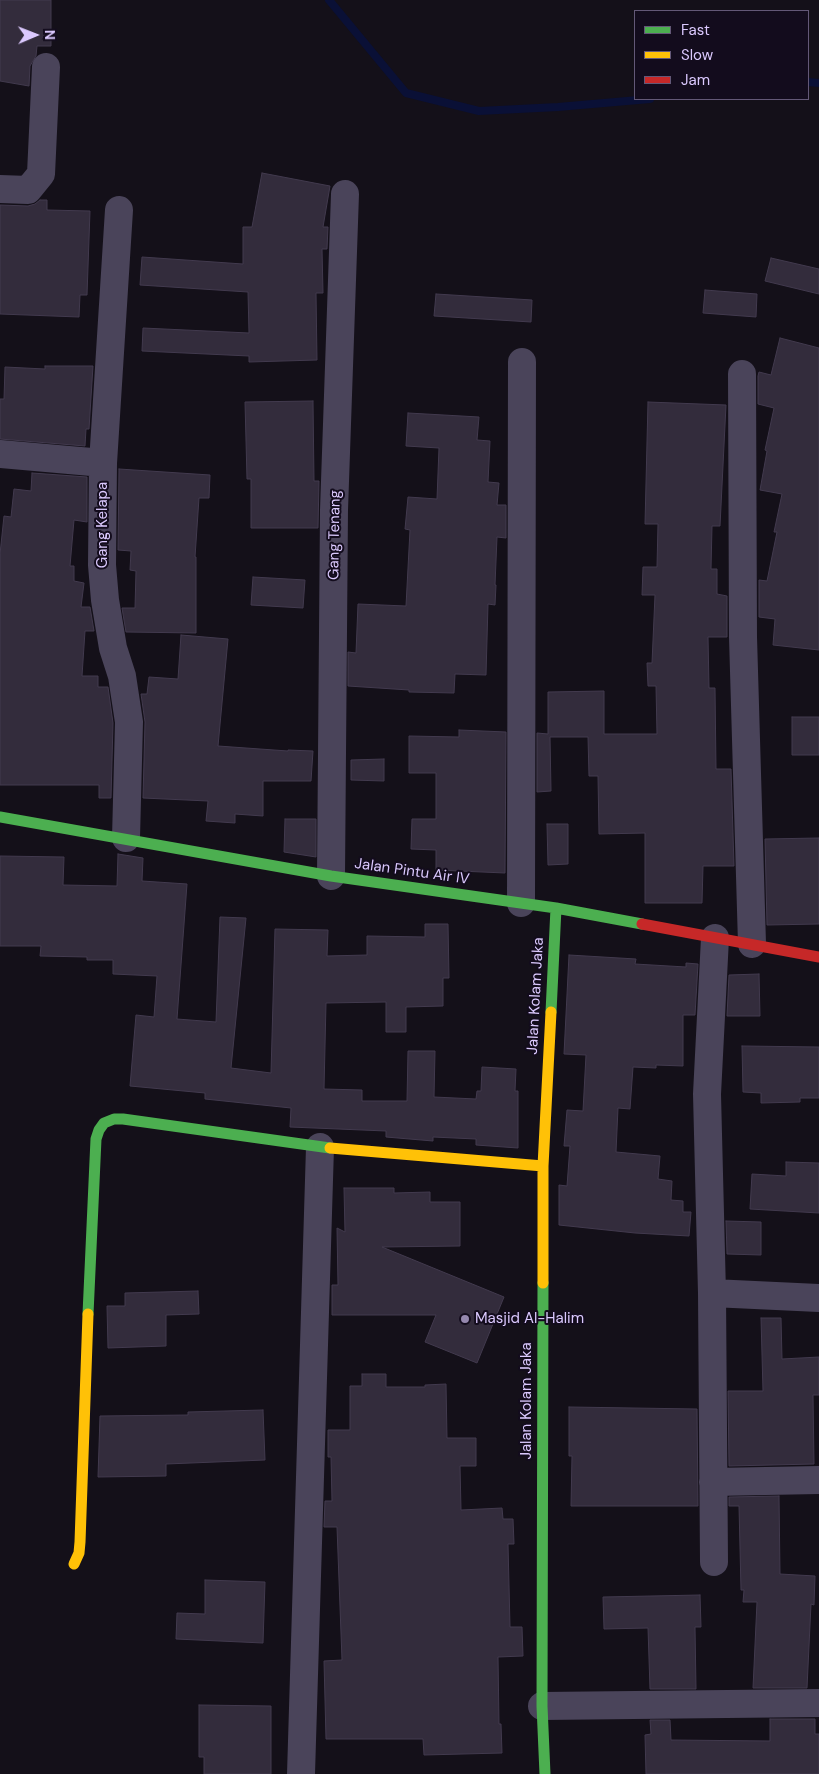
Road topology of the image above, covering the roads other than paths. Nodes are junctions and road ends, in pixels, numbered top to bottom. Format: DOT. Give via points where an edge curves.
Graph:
graph roads {
  1 [pos="46,67"];
  2 [pos="0,189"];
  3 [pos="344,194"];
  4 [pos="119,210"];
  5 [pos="522,362"];
  6 [pos="742,374"];
  7 [pos="0,454"];
  8 [pos="103,463"];
  9 [pos="0,817"];
  10 [pos="126,838"];
  11 [pos="331,876"];
  12 [pos="521,903"];
  13 [pos="556,908"];
  14 [pos="715,938"];
  15 [pos="752,944"];
  16 [pos="819,957"];
  17 [pos="320,1147"];
  18 [pos="543,1166"];
  19 [pos="712,1293"];
  20 [pos="819,1298"];
  21 [pos="819,1480"];
  22 [pos="713,1482"];
  23 [pos="714,1562"];
  24 [pos="74,1564"];
  25 [pos="819,1703"];
  26 [pos="542,1706"];
  27 [pos="301,1774"];
  28 [pos="545,1774"];
  1 -- 2 [label="street" via="41,174 28,190"];
  3 -- 11 [label="street, Gang Tenang" via="334,510"];
  4 -- 8 [label="street, Gang Kelapa"];
  5 -- 12 [label="street"];
  6 -- 15 [label="street" via="743,637"];
  7 -- 8 [label="street"];
  8 -- 10 [label="street, Gang Kelapa" via="105,600 129,722"];
  9 -- 10 [label="street, Jalan Pintu Air IV"];
  10 -- 11 [label="street, Jalan Pintu Air IV"];
  11 -- 12 [label="street, Jalan Pintu Air IV"];
  12 -- 13 [label="street, Jalan Pintu Air IV"];
  13 -- 14 [label="street, Jalan Pintu Air IV"];
  13 -- 18 [label="street, Jalan Kolam Jaka"];
  14 -- 15 [label="street, Jalan Pintu Air IV"];
  14 -- 19 [label="street" via="707,1094"];
  15 -- 16 [label="street, Jalan Pintu Air IV"];
  17 -- 18 [label="street"];
  17 -- 24 [label="street" via="122,1119 104,1123 99,1130 94,1166 80,1542"];
  17 -- 27 [label="street"];
  18 -- 26 [label="street, Jalan Kolam Jaka"];
  19 -- 20 [label="street"];
  19 -- 22 [label="street"];
  21 -- 22 [label="street"];
  22 -- 23 [label="street"];
  25 -- 26 [label="street"];
  26 -- 28 [label="street, Jalan Kolam Jaka"];
}
